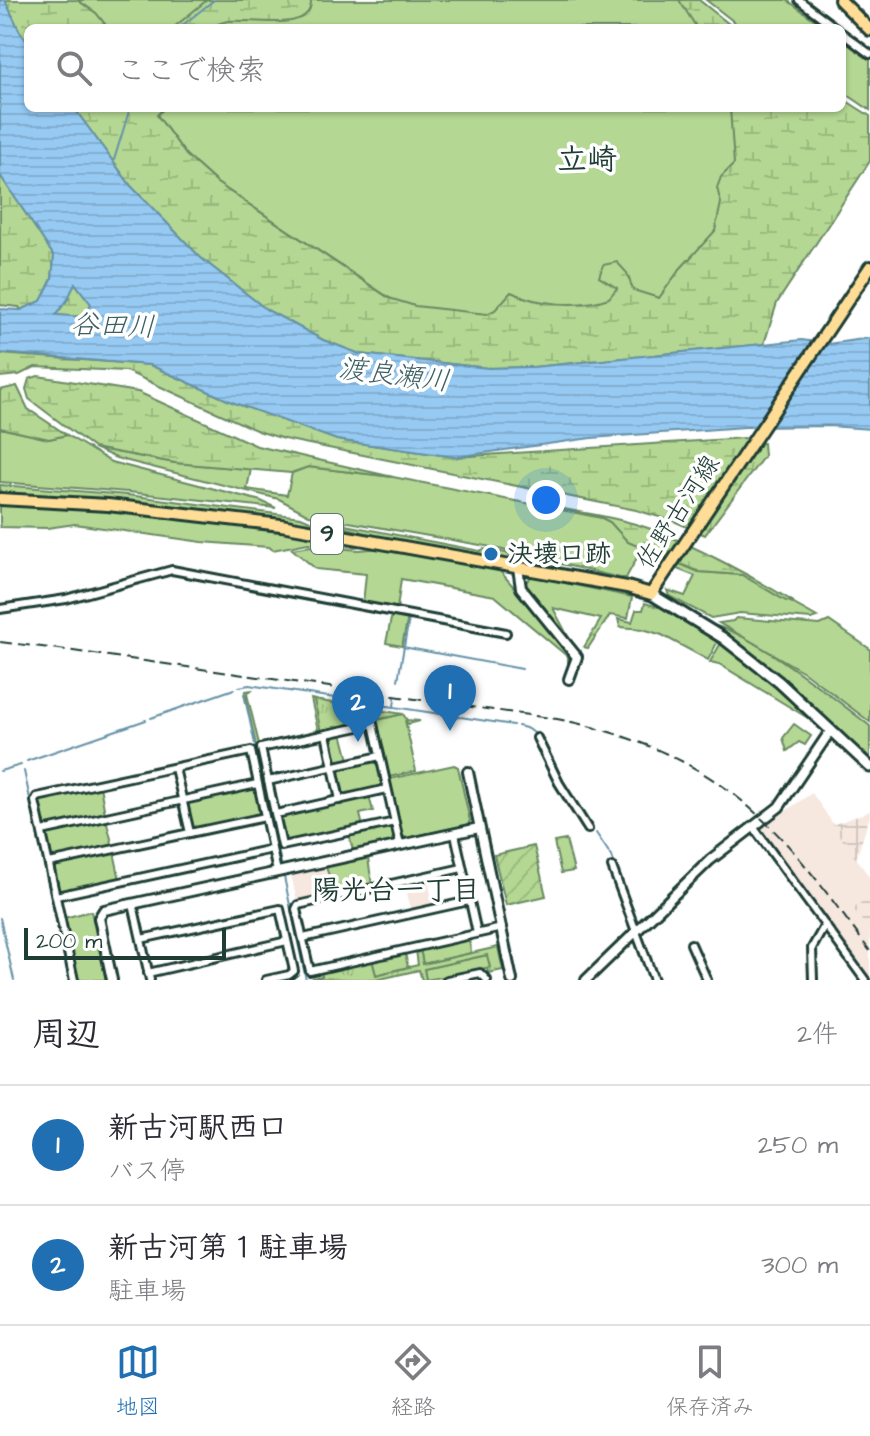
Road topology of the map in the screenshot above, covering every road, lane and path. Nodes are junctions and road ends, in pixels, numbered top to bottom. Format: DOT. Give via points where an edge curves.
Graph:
graph roads {
  1 [pos="799,0"];
  2 [pos="840,0"];
  3 [pos="831,24"];
  4 [pos="870,30"];
  5 [pos="846,36"];
  6 [pos="870,54"];
  7 [pos="870,267"];
  8 [pos="0,499"];
  9 [pos="518,568"];
  10 [pos="654,590"];
  11 [pos="0,609"];
  12 [pos="506,633"];
  13 [pos="569,679"];
  14 [pos="831,730"];
  15 [pos="326,734"];
  16 [pos="537,738"];
  17 [pos="380,756"];
  18 [pos="333,767"];
  19 [pos="870,767"];
  20 [pos="175,768"];
  21 [pos="468,772"];
  22 [pos="268,781"];
  23 [pos="257,784"];
  24 [pos="387,789"];
  25 [pos="182,800"];
  26 [pos="340,800"];
  27 [pos="276,814"];
  28 [pos="265,817"];
  29 [pos="395,822"];
  30 [pos="479,828"];
  31 [pos="754,828"];
  32 [pos="588,829"];
  33 [pos="42,831"];
  34 [pos="190,833"];
  35 [pos="455,834"];
  36 [pos="400,845"];
  37 [pos="272,849"];
  38 [pos="49,863"];
  39 [pos="612,867"];
  40 [pos="462,868"];
  41 [pos="277,872"];
  42 [pos="56,896"];
  43 [pos="469,901"];
  44 [pos="133,904"];
  45 [pos="825,925"];
  46 [pos="502,928"];
  47 [pos="636,931"];
  48 [pos="477,933"];
  49 [pos="303,938"];
  50 [pos="141,939"];
  51 [pos="287,941"];
  52 [pos="691,944"];
  53 [pos="149,976"];
  54 [pos="74,980"];
  55 [pos="112,980"];
  56 [pos="266,980"];
  57 [pos="447,980"];
  58 [pos="487,980"];
  59 [pos="512,980"];
  60 [pos="586,980"];
  61 [pos="654,980"];
  62 [pos="707,980"];
  63 [pos="813,980"];
  64 [pos="865,980"];
  1 -- 3 [label="street"];
  2 -- 4 [label="main road"];
  5 -- 6 [label="street"];
  7 -- 10 [label="main road, 佐野古河線"];
  8 -- 9 [label="main road, 佐野古河線 / 9" via="281,525"];
  9 -- 10 [label="main road, 佐野古河線 / 9"];
  9 -- 13 [label="street" via="521,588 577,657"];
  10 -- 14 [label="main road" via="779,682"];
  11 -- 12 [label="street" via="66,599 172,570"];
  14 -- 19 [label="main road"];
  14 -- 31 [label="street" via="784,802"];
  15 -- 17 [label="street" via="373,724"];
  15 -- 18 [label="street"];
  15 -- 22 [label="street" via="261,748"];
  16 -- 32 [label="street"];
  17 -- 18 [label="street"];
  17 -- 24 [label="street"];
  18 -- 22 [label="street"];
  18 -- 26 [label="street"];
  20 -- 23 [label="street" via="251,751"];
  20 -- 25 [label="street"];
  20 -- 33 [label="street" via="37,797"];
  21 -- 30 [label="street"];
  22 -- 27 [label="street"];
  23 -- 25 [label="street"];
  23 -- 28 [label="street"];
  24 -- 26 [label="street"];
  24 -- 29 [label="street"];
  25 -- 33 [label="street"];
  25 -- 34 [label="street"];
  26 -- 27 [label="street"];
  27 -- 29 [label="street" via="282,846"];
  28 -- 34 [label="street"];
  28 -- 37 [label="street"];
  29 -- 36 [label="street"];
  30 -- 35 [label="street"];
  30 -- 46 [label="street"];
  31 -- 45 [label="street"];
  31 -- 47 [label="street" via="710,860"];
  33 -- 38 [label="street"];
  34 -- 38 [label="street"];
  35 -- 36 [label="street"];
  35 -- 40 [label="street"];
  36 -- 41 [label="street"];
  37 -- 41 [label="street"];
  37 -- 42 [label="street"];
  38 -- 42 [label="street"];
  39 -- 47 [label="street"];
  40 -- 43 [label="street"];
  40 -- 49 [label="street" via="298,905"];
  41 -- 44 [label="street"];
  42 -- 54 [label="street"];
  43 -- 48 [label="street"];
  43 -- 49 [label="street"];
  44 -- 50 [label="street"];
  44 -- 55 [label="street" via="104,910 100,916"];
  45 -- 63 [label="street" via="812,948"];
  45 -- 64 [label="street"];
  46 -- 48 [label="street"];
  46 -- 59 [label="street"];
  47 -- 60 [label="street"];
  47 -- 61 [label="street"];
  48 -- 49 [label="street" via="310,971"];
  50 -- 51 [label="street" via="276,909 282,914"];
  50 -- 53 [label="street"];
  51 -- 53 [label="street"];
  51 -- 56 [label="street" via="293,973"];
  52 -- 62 [label="street"];
  57 -- 58 [label="street" via="480,973"];
}
